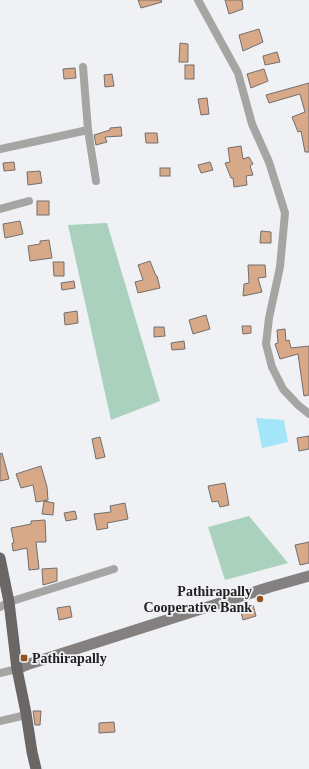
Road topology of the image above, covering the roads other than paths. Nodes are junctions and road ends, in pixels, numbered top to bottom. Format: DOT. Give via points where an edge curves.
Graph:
graph roads {
  1 [pos="198,0"];
  2 [pos="83,67"];
  3 [pos="88,130"];
  4 [pos="0,149"];
  5 [pos="96,181"];
  6 [pos="29,201"];
  7 [pos="0,209"];
  8 [pos="309,414"];
  9 [pos="0,558"];
  10 [pos="114,569"];
  11 [pos="309,576"];
  12 [pos="5,605"];
  13 [pos="18,669"];
  14 [pos="0,674"];
  15 [pos="26,715"];
  16 [pos="0,721"];
  17 [pos="36,769"];
  1 -- 8 [label="street" via="238,73 252,124 269,162 285,213 280,267 266,344 272,367 283,389"];
  2 -- 3 [label="street"];
  3 -- 4 [label="street"];
  3 -- 5 [label="street"];
  6 -- 7 [label="street"];
  9 -- 12 [label="main road"];
  10 -- 12 [label="street"];
  11 -- 13 [label="main road"];
  12 -- 13 [label="main road"];
  13 -- 14 [label="street"];
  13 -- 15 [label="main road"];
  15 -- 16 [label="street"];
  15 -- 17 [label="main road"];
}
